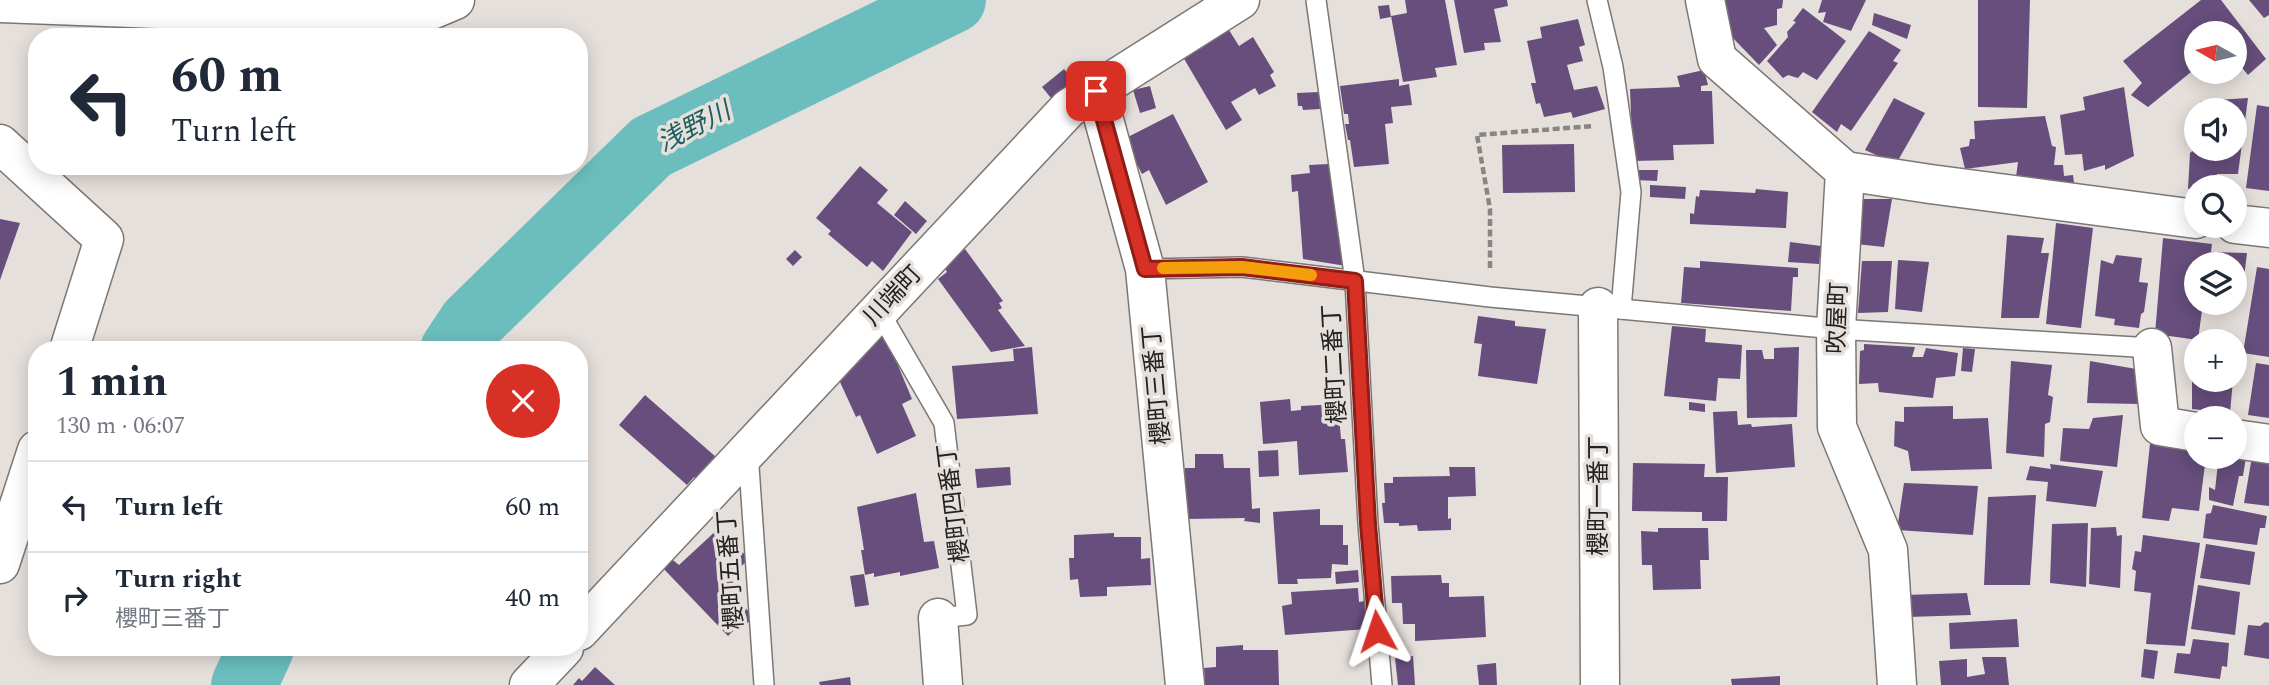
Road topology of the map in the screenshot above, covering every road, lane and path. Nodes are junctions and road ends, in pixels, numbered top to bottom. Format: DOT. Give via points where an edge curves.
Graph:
graph roads {
  1 [pos="455,0"];
  2 [pos="1240,0"];
  3 [pos="1317,0"];
  4 [pos="1597,0"];
  5 [pos="1705,0"];
  6 [pos="0,3"];
  7 [pos="1096,91"];
  8 [pos="1621,124"];
  9 [pos="0,144"];
  10 [pos="28,170"];
  11 [pos="1845,171"];
  12 [pos="34,175"];
  13 [pos="2184,217"];
  14 [pos="2247,225"];
  15 [pos="2269,228"];
  16 [pos="1145,269"];
  17 [pos="1355,281"];
  18 [pos="1490,297"];
  19 [pos="1610,308"];
  20 [pos="879,312"];
  21 [pos="1836,328"];
  22 [pos="72,341"];
  23 [pos="2152,348"];
  24 [pos="2184,430"];
  25 [pos="2247,441"];
  26 [pos="2269,444"];
  27 [pos="748,451"];
  28 [pos="28,478"];
  29 [pos="0,564"];
  30 [pos="938,618"];
  31 [pos="588,621"];
  32 [pos="556,656"];
  33 [pos="529,685"];
  34 [pos="764,685"];
  35 [pos="943,685"];
  36 [pos="1185,685"];
  37 [pos="1382,685"];
  38 [pos="1600,685"];
  39 [pos="1896,685"];
  1 -- 6 [label="street" via="429,11 313,15"];
  2 -- 7 [label="street, 川端町"];
  3 -- 17 [label="lane, 櫻町二番丁"];
  4 -- 8 [label="lane, 櫻町一番丁"];
  5 -- 11 [label="street" via="1717,59"];
  7 -- 16 [label="street, 櫻町三番丁"];
  7 -- 20 [label="street, 川端町" via="1069,108"];
  8 -- 18 [label="path" via="1477,135 1490,209"];
  8 -- 19 [label="lane, 櫻町一番丁" via="1631,192"];
  9 -- 10 [label="street"];
  11 -- 13 [label="street"];
  11 -- 21 [label="street, 吹屋町"];
  12 -- 22 [label="street" via="104,239"];
  14 -- 15 [label="street"];
  16 -- 17 [label="lane" via="1242,267"];
  16 -- 36 [label="street, 櫻町三番丁"];
  17 -- 18 [label="lane"];
  17 -- 37 [label="lane, 櫻町二番丁"];
  18 -- 19 [label="lane"];
  19 -- 21 [label="lane"];
  19 -- 38 [label="street, 櫻町一番丁"];
  20 -- 27 [label="street, 川端町"];
  20 -- 30 [label="lane, 櫻町四番丁" via="944,423 967,615"];
  21 -- 23 [label="lane"];
  21 -- 39 [label="street, 吹屋町" via="1837,427 1888,550"];
  23 -- 24 [label="street" via="2160,426"];
  25 -- 26 [label="street"];
  27 -- 31 [label="street, 川端町"];
  27 -- 34 [label="lane, 櫻町五番丁"];
  28 -- 29 [label="street"];
  30 -- 35 [label="street, 櫻町四番丁"];
  32 -- 33 [label="street"];
}
